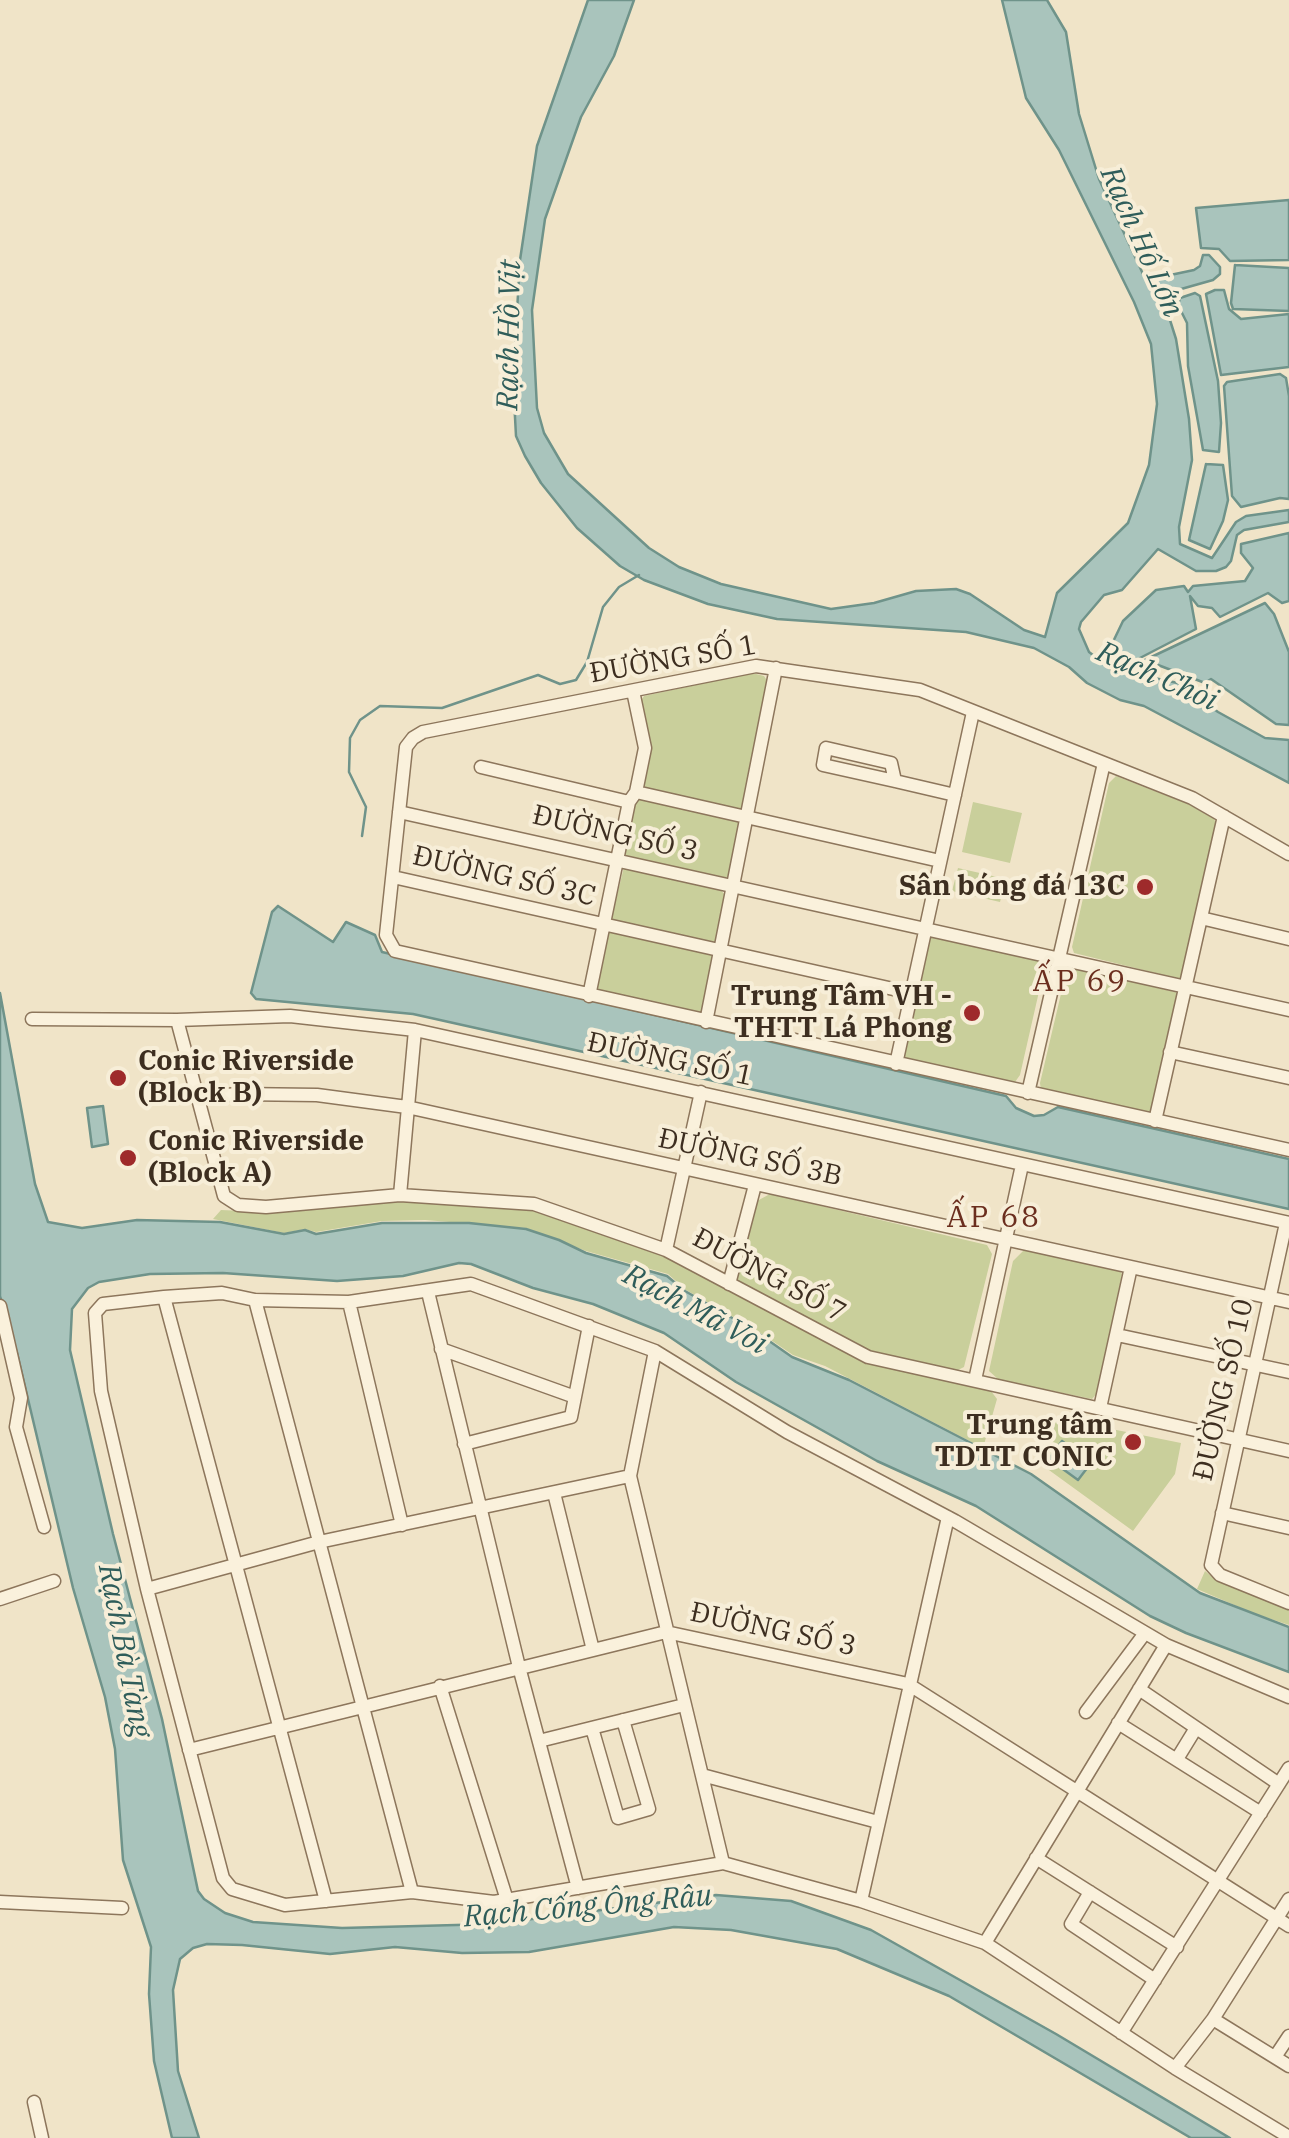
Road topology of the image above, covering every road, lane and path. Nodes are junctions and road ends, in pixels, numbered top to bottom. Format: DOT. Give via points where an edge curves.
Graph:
graph roads {
  1 [pos="776,668"];
  2 [pos="633,691"];
  3 [pos="973,712"];
  4 [pos="1104,763"];
  5 [pos="481,767"];
  6 [pos="895,781"];
  7 [pos="954,794"];
  8 [pos="632,797"];
  9 [pos="400,812"];
  10 [pos="746,816"];
  11 [pos="1224,816"];
  12 [pos="1289,854"];
  13 [pos="618,860"];
  14 [pos="940,862"];
  15 [pos="393,877"];
  16 [pos="732,886"];
  17 [pos="1201,918"];
  18 [pos="604,925"];
  19 [pos="925,928"];
  20 [pos="1289,939"];
  21 [pos="720,950"];
  22 [pos="1058,959"];
  23 [pos="1185,988"];
  24 [pos="911,993"];
  25 [pos="589,996"];
  26 [pos="1289,1010"];
  27 [pos="32,1019"];
  28 [pos="177,1020"];
  29 [pos="706,1022"];
  30 [pos="415,1030"];
  31 [pos="1170,1052"];
  32 [pos="896,1064"];
  33 [pos="1289,1078"];
  34 [pos="700,1092"];
  35 [pos="1028,1093"];
  36 [pos="197,1098"];
  37 [pos="407,1107"];
  38 [pos="1155,1121"];
  39 [pos="1289,1150"];
  40 [pos="1022,1166"];
  41 [pos="685,1170"];
  42 [pos="755,1185"];
  43 [pos="400,1195"];
  44 [pos="1288,1223"];
  45 [pos="1006,1240"];
  46 [pos="666,1250"];
  47 [pos="1131,1267"];
  48 [pos="728,1284"];
  49 [pos="428,1292"];
  50 [pos="164,1297"];
  51 [pos="1271,1298"];
  52 [pos="255,1300"];
  53 [pos="349,1302"];
  54 [pos="1289,1302"];
  55 [pos="0,1306"];
  56 [pos="589,1326"];
  57 [pos="1117,1336"];
  58 [pos="442,1349"];
  59 [pos="655,1351"];
  60 [pos="1256,1365"];
  61 [pos="1289,1372"];
  62 [pos="975,1380"];
  63 [pos="574,1398"];
  64 [pos="1100,1408"];
  65 [pos="1238,1440"];
  66 [pos="464,1444"];
  67 [pos="1289,1451"];
  68 [pos="630,1476"];
  69 [pos="554,1493"];
  70 [pos="480,1509"];
  71 [pos="1222,1513"];
  72 [pos="948,1517"];
  73 [pos="402,1525"];
  74 [pos="44,1527"];
  75 [pos="1289,1528"];
  76 [pos="320,1542"];
  77 [pos="234,1565"];
  78 [pos="54,1581"];
  79 [pos="147,1589"];
  80 [pos="0,1599"];
  81 [pos="1289,1603"];
  82 [pos="666,1632"];
  83 [pos="1145,1633"];
  84 [pos="1166,1645"];
  85 [pos="593,1650"];
  86 [pos="519,1667"];
  87 [pos="908,1684"];
  88 [pos="440,1686"];
  89 [pos="1139,1688"];
  90 [pos="1289,1697"];
  91 [pos="684,1705"];
  92 [pos="363,1706"];
  93 [pos="1086,1712"];
  94 [pos="623,1720"];
  95 [pos="1118,1723"];
  96 [pos="592,1728"];
  97 [pos="1196,1728"];
  98 [pos="278,1729"];
  99 [pos="539,1741"];
  100 [pos="190,1750"];
  101 [pos="1176,1759"];
  102 [pos="1289,1768"];
  103 [pos="702,1776"];
  104 [pos="1279,1784"];
  105 [pos="1076,1791"];
  106 [pos="1262,1812"];
  107 [pos="878,1822"];
  108 [pos="1036,1858"];
  109 [pos="723,1863"];
  110 [pos="1219,1882"];
  111 [pos="578,1888"];
  112 [pos="412,1892"];
  113 [pos="1090,1892"];
  114 [pos="1289,1899"];
  115 [pos="507,1900"];
  116 [pos="861,1901"];
  117 [pos="0,1902"];
  118 [pos="326,1902"];
  119 [pos="122,1908"];
  120 [pos="1283,1922"];
  121 [pos="985,1943"];
  122 [pos="1177,1947"];
  123 [pos="1155,1980"];
  124 [pos="1213,2019"];
  125 [pos="1121,2033"];
  126 [pos="1289,2036"];
  127 [pos="1275,2057"];
  128 [pos="1289,2066"];
  129 [pos="1175,2068"];
  130 [pos="34,2102"];
  131 [pos="42,2138"];
  132 [pos="1289,2138"];
  1 -- 2 [label="street, ĐƯỜNG SỐ 1" via="756,666"];
  1 -- 3 [label="street, ĐƯỜNG SỐ 1" via="920,690"];
  1 -- 10 [label="street"];
  2 -- 8 [label="street" via="645,748"];
  2 -- 9 [label="street, ĐƯỜNG SỐ 1" via="422,732 406,747"];
  3 -- 4 [label="street, ĐƯỜNG SỐ 1"];
  3 -- 7 [label="street"];
  4 -- 11 [label="street, ĐƯỜNG SỐ 1"];
  4 -- 22 [label="street"];
  5 -- 8 [label="street, ĐƯỜNG SỐ 3"];
  6 -- 6 [label="street" via="823,765 826,748 891,764"];
  6 -- 7 [label="street"];
  7 -- 14 [label="street"];
  8 -- 10 [label="street, ĐƯỜNG SỐ 3"];
  8 -- 13 [label="street"];
  9 -- 13 [label="street, ĐƯỜNG SỐ 3"];
  9 -- 15 [label="street, ĐƯỜNG SỐ 1"];
  10 -- 14 [label="street, ĐƯỜNG SỐ 3"];
  10 -- 16 [label="street"];
  11 -- 12 [label="street, ĐƯỜNG SỐ 1"];
  11 -- 17 [label="street"];
  13 -- 16 [label="street, ĐƯỜNG SỐ 3"];
  13 -- 18 [label="street"];
  14 -- 19 [label="street"];
  15 -- 18 [label="street, ĐƯỜNG SỐ 3C"];
  15 -- 25 [label="street, ĐƯỜNG SỐ 1" via="386,935 395,951"];
  16 -- 19 [label="street, ĐƯỜNG SỐ 3"];
  16 -- 21 [label="street"];
  17 -- 20 [label="street"];
  17 -- 23 [label="street"];
  18 -- 21 [label="street"];
  18 -- 25 [label="street"];
  19 -- 22 [label="street, ĐƯỜNG SỐ 3"];
  19 -- 24 [label="street"];
  21 -- 24 [label="street"];
  21 -- 29 [label="street"];
  22 -- 23 [label="street, ĐƯỜNG SỐ 3"];
  22 -- 35 [label="street"];
  23 -- 26 [label="street, ĐƯỜNG SỐ 3"];
  23 -- 31 [label="street"];
  24 -- 32 [label="street"];
  25 -- 29 [label="street"];
  27 -- 28 [label="street, ĐƯỜNG SỐ 1"];
  28 -- 30 [label="street, ĐƯỜNG SỐ 1" via="290,1016"];
  28 -- 36 [label="street"];
  29 -- 32 [label="street"];
  30 -- 34 [label="street, ĐƯỜNG SỐ 1"];
  30 -- 37 [label="street"];
  31 -- 33 [label="street"];
  31 -- 38 [label="street"];
  32 -- 35 [label="street"];
  34 -- 40 [label="street, ĐƯỜNG SỐ 1"];
  34 -- 41 [label="street"];
  35 -- 38 [label="street"];
  36 -- 37 [label="street, ĐƯỜNG SỐ 3B" via="317,1095"];
  36 -- 43 [label="street, ĐƯỜNG SỐ 7" via="224,1196 249,1208"];
  37 -- 41 [label="street, ĐƯỜNG SỐ 3B"];
  37 -- 43 [label="street"];
  38 -- 39 [label="street"];
  40 -- 44 [label="street, ĐƯỜNG SỐ 1"];
  40 -- 45 [label="street"];
  41 -- 42 [label="street, ĐƯỜNG SỐ 3B"];
  41 -- 46 [label="street"];
  42 -- 45 [label="street, ĐƯỜNG SỐ 3B"];
  42 -- 48 [label="street"];
  43 -- 46 [label="street, ĐƯỜNG SỐ 7" via="534,1204"];
  44 -- 51 [label="street, ĐƯỜNG SỐ 10"];
  45 -- 47 [label="street, ĐƯỜNG SỐ 3B"];
  45 -- 62 [label="street"];
  46 -- 48 [label="street, ĐƯỜNG SỐ 7"];
  47 -- 51 [label="street, ĐƯỜNG SỐ 3B"];
  47 -- 57 [label="street"];
  48 -- 62 [label="street, ĐƯỜNG SỐ 7" via="868,1357"];
  49 -- 53 [label="street"];
  49 -- 56 [label="street" via="471,1284"];
  49 -- 58 [label="street"];
  50 -- 52 [label="street" via="222,1292"];
  50 -- 77 [label="street"];
  50 -- 79 [label="street" via="103,1304 95,1313 101,1391"];
  51 -- 54 [label="street, ĐƯỜNG SỐ 3B"];
  51 -- 60 [label="street, ĐƯỜNG SỐ 10"];
  52 -- 53 [label="street"];
  52 -- 76 [label="street"];
  53 -- 73 [label="street"];
  55 -- 74 [label="street" via="21,1398 16,1427"];
  56 -- 59 [label="street"];
  56 -- 63 [label="street"];
  57 -- 60 [label="street"];
  57 -- 64 [label="street"];
  58 -- 63 [label="street"];
  58 -- 66 [label="street"];
  59 -- 68 [label="street"];
  59 -- 72 [label="street" via="787,1432"];
  60 -- 61 [label="street"];
  60 -- 65 [label="street, ĐƯỜNG SỐ 10"];
  62 -- 64 [label="street, ĐƯỜNG SỐ 7"];
  63 -- 66 [label="street" via="571,1417"];
  64 -- 65 [label="street, ĐƯỜNG SỐ 7"];
  65 -- 67 [label="street, ĐƯỜNG SỐ 7"];
  65 -- 71 [label="street, ĐƯỜNG SỐ 10"];
  66 -- 70 [label="street"];
  68 -- 69 [label="street"];
  68 -- 82 [label="street"];
  69 -- 70 [label="street"];
  69 -- 85 [label="street"];
  70 -- 73 [label="street"];
  70 -- 86 [label="street"];
  71 -- 75 [label="street"];
  71 -- 81 [label="street, ĐƯỜNG SỐ 10" via="1212,1569"];
  72 -- 83 [label="street"];
  72 -- 87 [label="street"];
  73 -- 76 [label="street"];
  76 -- 77 [label="street"];
  76 -- 92 [label="street"];
  77 -- 79 [label="street"];
  77 -- 98 [label="street"];
  78 -- 80 [label="street"];
  79 -- 100 [label="street"];
  82 -- 85 [label="street, ĐƯỜNG SỐ 3"];
  82 -- 87 [label="street, ĐƯỜNG SỐ 3"];
  82 -- 91 [label="street"];
  83 -- 84 [label="street"];
  83 -- 93 [label="street"];
  84 -- 89 [label="street"];
  84 -- 90 [label="street"];
  85 -- 86 [label="street, ĐƯỜNG SỐ 3"];
  86 -- 88 [label="street, ĐƯỜNG SỐ 3"];
  86 -- 99 [label="street"];
  87 -- 105 [label="street, ĐƯỜNG SỐ 3"];
  87 -- 107 [label="street"];
  88 -- 92 [label="street, ĐƯỜNG SỐ 3"];
  88 -- 115 [label="street"];
  89 -- 95 [label="street"];
  89 -- 97 [label="street"];
  91 -- 94 [label="street"];
  91 -- 103 [label="street"];
  92 -- 98 [label="street, ĐƯỜNG SỐ 3"];
  92 -- 112 [label="street"];
  94 -- 96 [label="street"];
  94 -- 96 [label="street" via="649,1809 618,1818"];
  95 -- 101 [label="street"];
  95 -- 105 [label="street"];
  96 -- 99 [label="street"];
  97 -- 101 [label="street"];
  97 -- 104 [label="street"];
  98 -- 100 [label="street, ĐƯỜNG SỐ 3"];
  98 -- 118 [label="street"];
  99 -- 111 [label="street"];
  100 -- 118 [label="street" via="222,1878 232,1888 285,1905"];
  101 -- 106 [label="street"];
  102 -- 104 [label="street"];
  103 -- 107 [label="street"];
  103 -- 109 [label="street"];
  104 -- 106 [label="street"];
  105 -- 108 [label="street"];
  105 -- 110 [label="street, ĐƯỜNG SỐ 3"];
  106 -- 110 [label="street"];
  107 -- 116 [label="street"];
  108 -- 113 [label="street"];
  108 -- 121 [label="street"];
  109 -- 111 [label="street"];
  109 -- 116 [label="street"];
  110 -- 120 [label="street, ĐƯỜNG SỐ 3"];
  110 -- 122 [label="street"];
  111 -- 115 [label="street"];
  112 -- 115 [label="street"];
  112 -- 118 [label="street"];
  113 -- 122 [label="street"];
  113 -- 123 [label="street" via="1072,1924"];
  114 -- 120 [label="street"];
  116 -- 121 [label="street"];
  117 -- 119 [label="street"];
  120 -- 124 [label="street"];
  121 -- 125 [label="street"];
  122 -- 123 [label="street"];
  123 -- 125 [label="street"];
  124 -- 127 [label="street"];
  124 -- 129 [label="street"];
  125 -- 129 [label="street"];
  126 -- 127 [label="street"];
  127 -- 128 [label="street"];
  129 -- 132 [label="street"];
  130 -- 131 [label="street"];
}
